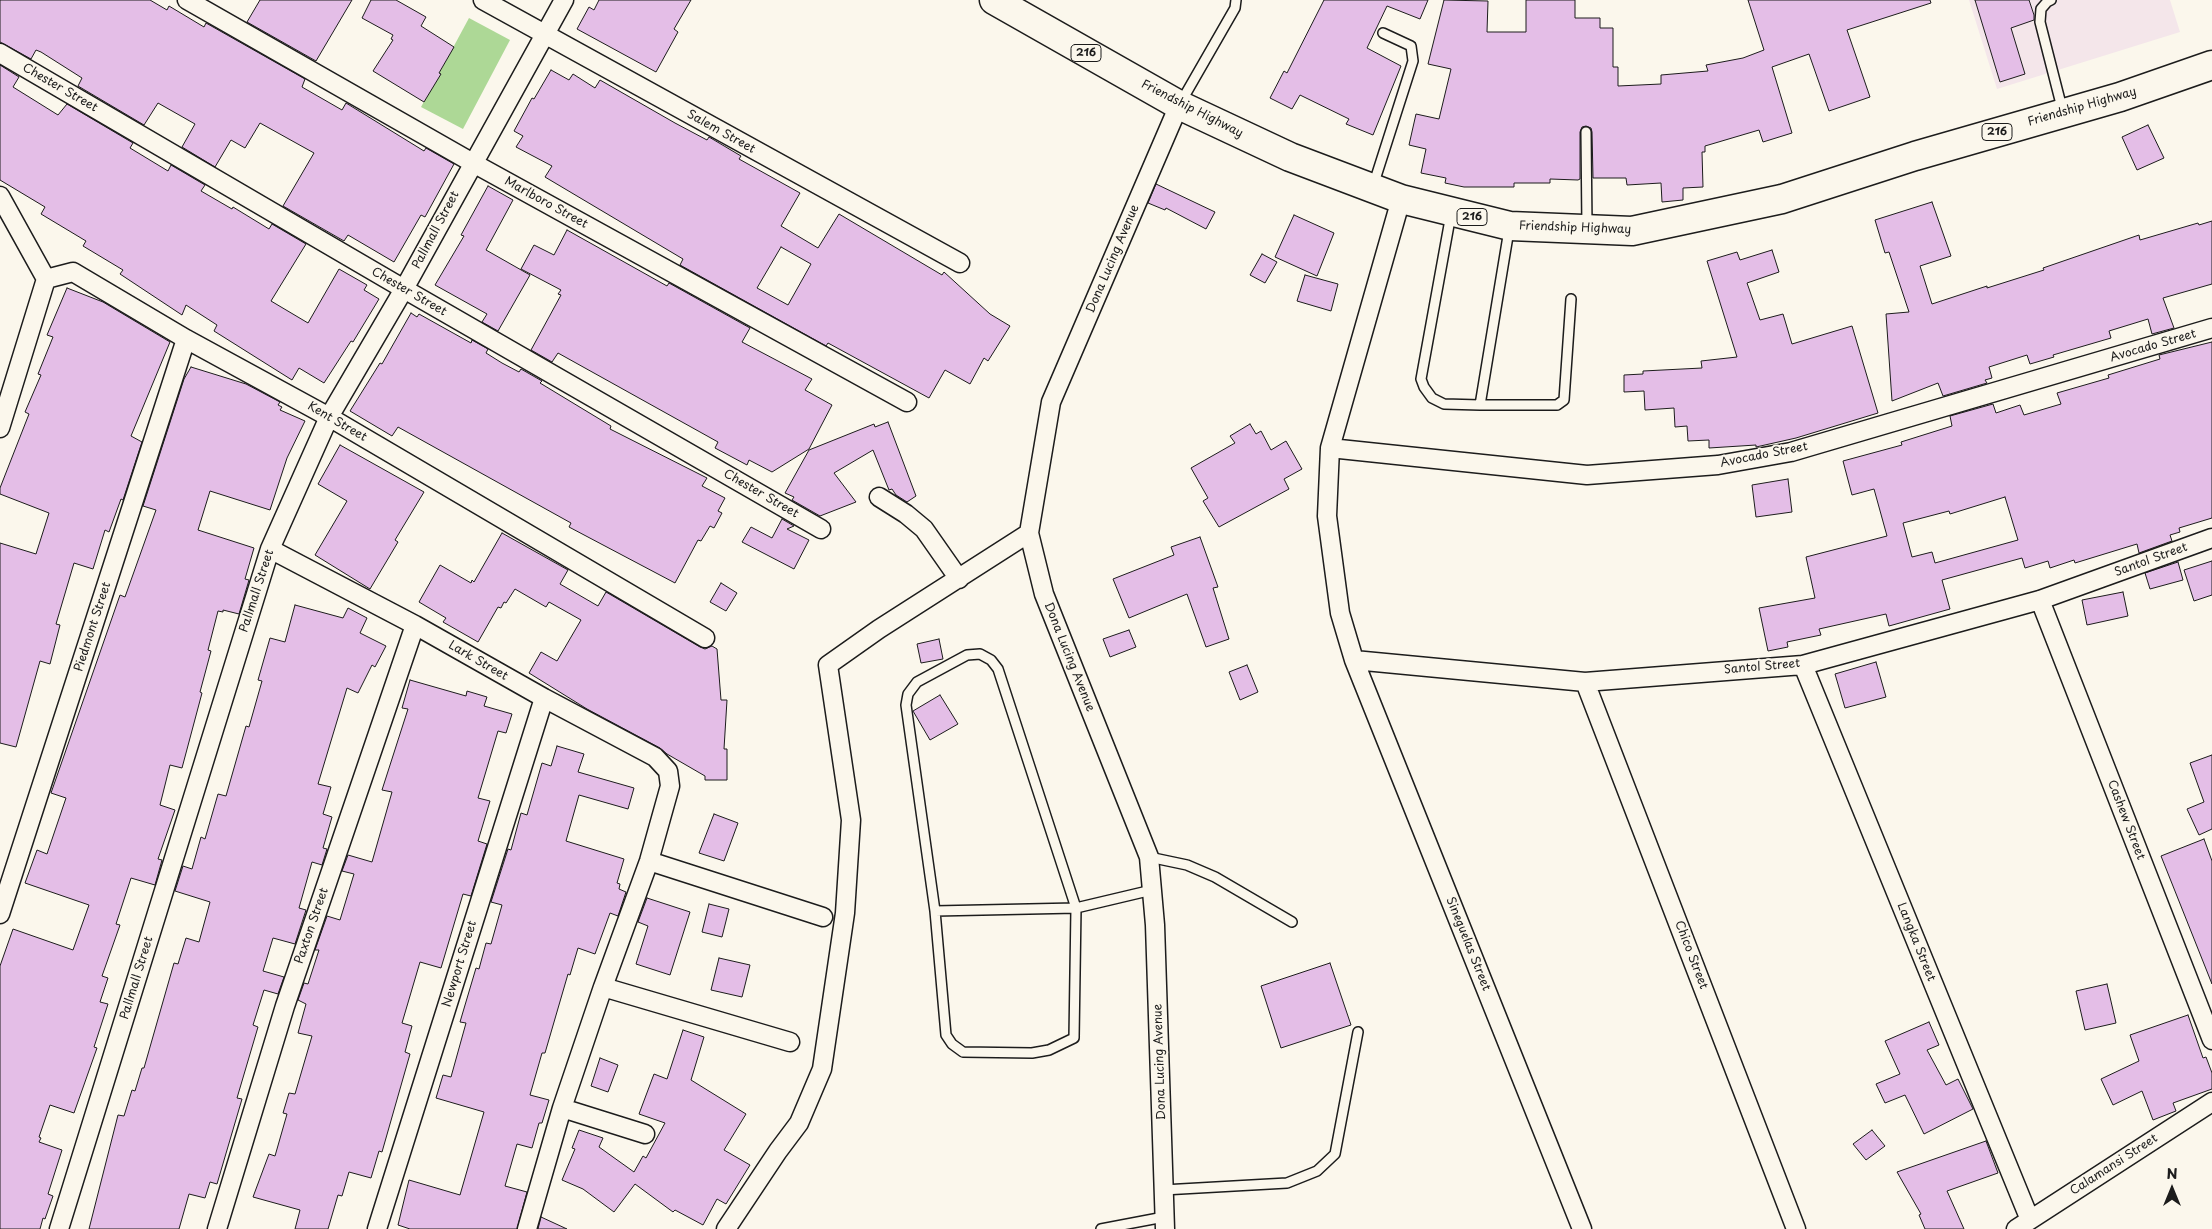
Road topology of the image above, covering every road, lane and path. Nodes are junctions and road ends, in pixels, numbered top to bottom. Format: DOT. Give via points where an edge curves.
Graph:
graph roads {
  1 [pos="188,0"];
  2 [pos="483,0"];
  3 [pos="564,0"];
  4 [pos="994,0"];
  5 [pos="1236,0"];
  6 [pos="2051,0"];
  7 [pos="1383,33"];
  8 [pos="543,35"];
  9 [pos="0,53"];
  10 [pos="2212,65"];
  11 [pos="1179,105"];
  12 [pos="2063,112"];
  13 [pos="1586,132"];
  14 [pos="472,163"];
  15 [pos="1373,188"];
  16 [pos="0,196"];
  17 [pos="1401,198"];
  18 [pos="1451,212"];
  19 [pos="1510,226"];
  20 [pos="1588,230"];
  21 [pos="960,263"];
  22 [pos="46,279"];
  23 [pos="404,289"];
  24 [pos="1571,299"];
  25 [pos="2212,328"];
  26 [pos="186,339"];
  27 [pos="907,402"];
  28 [pos="1480,406"];
  29 [pos="329,417"];
  30 [pos="0,428"];
  31 [pos="1330,448"];
  32 [pos="879,497"];
  33 [pos="820,529"];
  34 [pos="1030,533"];
  35 [pos="2212,538"];
  36 [pos="270,549"];
  37 [pos="959,579"];
  38 [pos="2040,600"];
  39 [pos="415,625"];
  40 [pos="705,638"];
  41 [pos="1354,660"];
  42 [pos="1802,665"];
  43 [pos="1585,682"];
  44 [pos="544,698"];
  45 [pos="1149,857"];
  46 [pos="649,861"];
  47 [pos="1152,890"];
  48 [pos="1076,908"];
  49 [pos="936,911"];
  50 [pos="0,914"];
  51 [pos="823,917"];
  52 [pos="1292,922"];
  53 [pos="603,987"];
  54 [pos="1358,1032"];
  55 [pos="2212,1040"];
  56 [pos="790,1042"];
  57 [pos="2212,1102"];
  58 [pos="562,1108"];
  59 [pos="646,1134"];
  60 [pos="1163,1190"];
  61 [pos="1164,1223"];
  62 [pos="2023,1225"];
  63 [pos="59,1229"];
  64 [pos="216,1229"];
  65 [pos="377,1229"];
  66 [pos="527,1229"];
  67 [pos="726,1229"];
  68 [pos="1101,1229"];
  69 [pos="1582,1229"];
  70 [pos="1796,1229"];
  1 -- 14 [label="street, Marlboro Street"];
  2 -- 8 [label="street, Salem Street"];
  3 -- 8 [label="street, Pallmall Street"];
  4 -- 11 [label="main road, Friendship Highway / 216"];
  5 -- 11 [label="lane" via="1235,8"];
  6 -- 12 [label="lane" via="2041,9 2040,22"];
  7 -- 15 [label="lane" via="1411,46 1414,61"];
  8 -- 14 [label="street, Pallmall Street"];
  8 -- 21 [label="street, Salem Street"];
  9 -- 23 [label="street, Chester Street"];
  10 -- 12 [label="main road, Friendship Highway / 216" via="2120,97"];
  11 -- 15 [label="main road, Friendship Highway / 216" via="1290,157"];
  11 -- 34 [label="street, Dona Lucing Avenue" via="1052,402"];
  12 -- 20 [label="main road, Friendship Highway / 216" via="1782,198 1632,231"];
  13 -- 20 [label="lane"];
  14 -- 23 [label="street, Pallmall Street"];
  14 -- 27 [label="street, Marlboro Street"];
  15 -- 17 [label="main road, Friendship Highway / 216"];
  16 -- 22 [label="street"];
  17 -- 18 [label="main road, Friendship Highway / 216"];
  17 -- 31 [label="street, Sineguelas Street"];
  18 -- 19 [label="main road, Friendship Highway / 216"];
  18 -- 28 [label="lane" via="1421,379 1432,398 1444,404"];
  19 -- 20 [label="main road, Friendship Highway / 216"];
  19 -- 28 [label="lane"];
  22 -- 26 [label="street, Kent Street" via="73,272"];
  22 -- 30 [label="street"];
  23 -- 29 [label="street, Pallmall Street"];
  23 -- 33 [label="street, Chester Street"];
  24 -- 28 [label="lane" via="1564,400 1556,406"];
  25 -- 31 [label="street, Avocado Street" via="1791,452 1718,465 1587,475"];
  26 -- 29 [label="street, Kent Street"];
  26 -- 50 [label="street, Piedmont Street"];
  29 -- 36 [label="street, Pallmall Street"];
  29 -- 40 [label="street, Kent Street"];
  31 -- 41 [label="street, Sineguelas Street" via="1327,516 1340,614"];
  32 -- 37 [label="street" via="924,529"];
  34 -- 37 [label="street"];
  34 -- 45 [label="street, Dona Lucing Avenue" via="1044,594"];
  35 -- 38 [label="street, Santol Street"];
  36 -- 39 [label="street, Lark Street"];
  36 -- 63 [label="street, Pallmall Street"];
  37 -- 67 [label="street" via="828,665 851,820 845,913 822,1069 799,1123"];
  38 -- 42 [label="street, Santol Street"];
  38 -- 55 [label="street, Cashew Street"];
  39 -- 44 [label="street, Lark Street"];
  39 -- 64 [label="street, Paxton Street" via="285,1006"];
  41 -- 43 [label="street, Santol Street"];
  41 -- 69 [label="street, Sineguelas Street"];
  42 -- 43 [label="street, Santol Street"];
  42 -- 62 [label="street, Langka Street"];
  43 -- 70 [label="street, Chico Street"];
  44 -- 46 [label="street, Lark Street" via="655,757 668,771 670,786"];
  44 -- 65 [label="street, Newport Street"];
  45 -- 47 [label="street, Dona Lucing Avenue"];
  45 -- 52 [label="lane" via="1186,865 1215,877"];
  46 -- 51 [label="street"];
  46 -- 53 [label="street"];
  47 -- 48 [label="lane"];
  47 -- 60 [label="street, Dona Lucing Avenue"];
  48 -- 49 [label="lane"];
  48 -- 49 [label="lane" via="1074,1038 1049,1050 1032,1053 963,1052 949,1040"];
  48 -- 49 [label="lane" via="998,670 991,660 980,654 967,655 917,682 908,694 906,706"];
  53 -- 56 [label="street"];
  53 -- 58 [label="street"];
  54 -- 60 [label="lane" via="1335,1154 1317,1171 1287,1184"];
  57 -- 62 [label="street, Calamansi Street"];
  58 -- 59 [label="street"];
  58 -- 66 [label="street"];
  60 -- 61 [label="street, Dona Lucing Avenue"];
  61 -- 68 [label="lane"];
}
